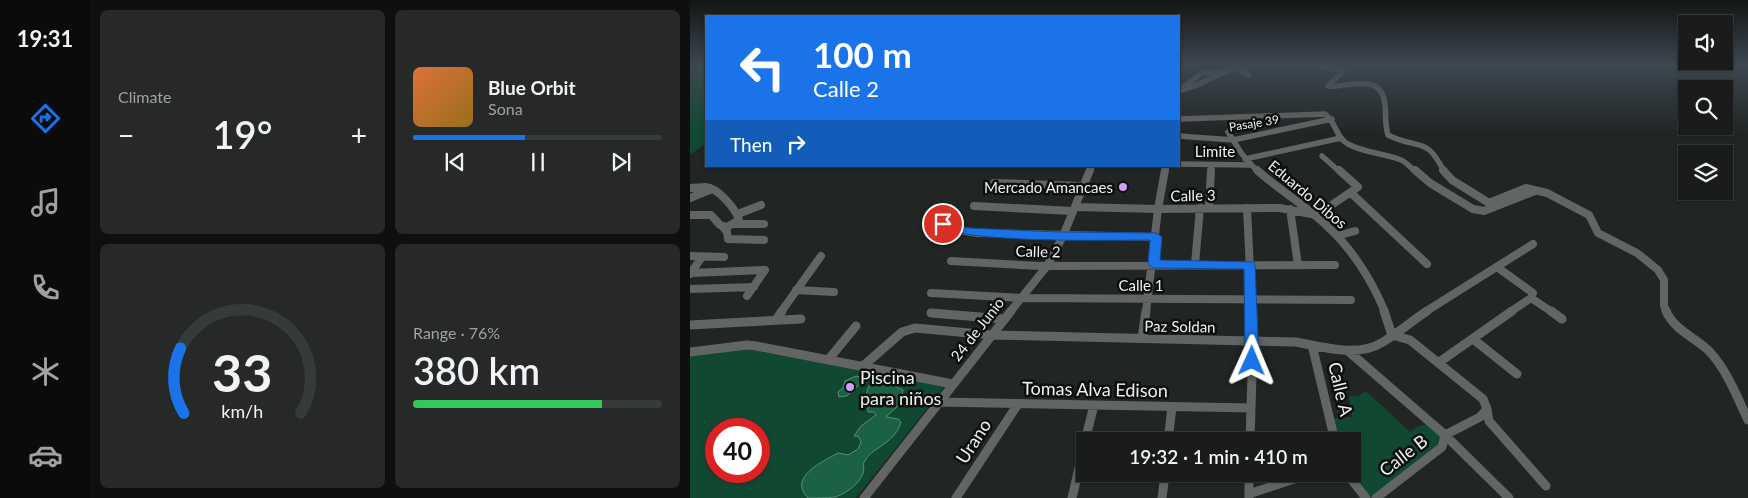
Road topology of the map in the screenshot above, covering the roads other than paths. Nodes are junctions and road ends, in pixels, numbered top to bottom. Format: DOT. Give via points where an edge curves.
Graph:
graph roads {
  1 [pos="1376,87"];
  2 [pos="1180,119"];
  3 [pos="1332,119"];
  4 [pos="1228,132"];
  5 [pos="1180,136"];
  6 [pos="1341,138"];
  7 [pos="1233,140"];
  8 [pos="1322,156"];
  9 [pos="1245,158"];
  10 [pos="1180,164"];
  11 [pos="1211,164"];
  12 [pos="1251,165"];
  13 [pos="1092,167"];
  14 [pos="1166,167"];
  15 [pos="994,183"];
  16 [pos="1084,186"];
  17 [pos="690,188"];
  18 [pos="712,189"];
  19 [pos="1535,191"];
  20 [pos="1351,193"];
  21 [pos="690,198"];
  22 [pos="761,205"];
  23 [pos="974,206"];
  24 [pos="1200,208"];
  25 [pos="1209,208"];
  26 [pos="1247,208"];
  27 [pos="1074,209"];
  28 [pos="1158,209"];
  29 [pos="1290,209"];
  30 [pos="738,214"];
  31 [pos="1311,214"];
  32 [pos="690,215"];
  33 [pos="734,224"];
  34 [pos="764,224"];
  35 [pos="943,224"];
  36 [pos="725,229"];
  37 [pos="1355,231"];
  38 [pos="1063,236"];
  39 [pos="1337,236"];
  40 [pos="1156,237"];
  41 [pos="764,240"];
  42 [pos="1533,244"];
  43 [pos="690,256"];
  44 [pos="724,256"];
  45 [pos="821,256"];
  46 [pos="702,257"];
  47 [pos="951,262"];
  48 [pos="1153,264"];
  49 [pos="1195,264"];
  50 [pos="1428,264"];
  51 [pos="1249,265"];
  52 [pos="1298,265"];
  53 [pos="1335,265"];
  54 [pos="1047,266"];
  55 [pos="1497,267"];
  56 [pos="691,274"];
  57 [pos="754,287"];
  58 [pos="690,289"];
  59 [pos="796,290"];
  60 [pos="834,292"];
  61 [pos="931,293"];
  62 [pos="747,296"];
  63 [pos="1020,298"];
  64 [pos="1531,298"];
  65 [pos="1149,299"];
  66 [pos="1251,300"];
  67 [pos="1351,300"];
  68 [pos="931,313"];
  69 [pos="801,318"];
  70 [pos="1004,319"];
  71 [pos="1562,319"];
  72 [pos="776,320"];
  73 [pos="690,325"];
  74 [pos="856,326"];
  75 [pos="991,335"];
  76 [pos="1392,335"];
  77 [pos="1142,338"];
  78 [pos="1473,339"];
  79 [pos="1253,341"];
  80 [pos="1312,345"];
  81 [pos="1347,350"];
  82 [pos="690,352"];
  83 [pos="828,360"];
  84 [pos="1438,363"];
  85 [pos="862,367"];
  86 [pos="1517,374"];
  87 [pos="952,384"];
  88 [pos="938,402"];
  89 [pos="1018,404"];
  90 [pos="1094,405"];
  91 [pos="1172,407"];
  92 [pos="1251,408"];
  93 [pos="1487,409"];
  94 [pos="1748,419"];
  95 [pos="1087,432"];
  96 [pos="1169,432"];
  97 [pos="1250,432"];
  98 [pos="1333,432"];
  99 [pos="1445,435"];
  100 [pos="1076,480"];
  101 [pos="1164,482"];
  102 [pos="1250,482"];
  103 [pos="1288,482"];
  104 [pos="1353,482"];
  105 [pos="1546,486"];
  106 [pos="1250,497"];
  107 [pos="864,498"];
  108 [pos="956,498"];
  109 [pos="1072,498"];
  110 [pos="1162,498"];
  111 [pos="1366,498"];
  112 [pos="1376,498"];
  113 [pos="1509,498"];
  1 -- 19 [label="street" via="1384,98 1388,136 1432,151 1442,162 1449,178 1484,201 1489,203 1526,188"];
  2 -- 3 [label="street" via="1319,113"];
  3 -- 6 [label="street"];
  3 -- 7 [label="street, Pasaje 39"];
  4 -- 7 [label="street, Eduardo Dibos"];
  5 -- 7 [label="street, Pasaje 39"];
  6 -- 9 [label="street"];
  6 -- 19 [label="street" via="1357,148 1402,160 1430,183 1479,210 1490,210"];
  7 -- 9 [label="street, Eduardo Dibos"];
  8 -- 20 [label="street" via="1358,185"];
  9 -- 12 [label="street, Eduardo Dibos"];
  10 -- 11 [label="street, Limite"];
  11 -- 12 [label="street, Limite"];
  11 -- 25 [label="street"];
  12 -- 31 [label="street, Eduardo Dibos"];
  13 -- 16 [label="street, 24 de Junio"];
  14 -- 28 [label="street"];
  15 -- 16 [label="street"];
  16 -- 27 [label="street, 24 de Junio"];
  17 -- 18 [label="street" via="703,186"];
  18 -- 21 [label="street"];
  18 -- 30 [label="street"];
  19 -- 94 [label="street" via="1547,193 1589,215 1598,233 1637,253 1658,270 1664,280 1664,306 1670,319 1709,351"];
  20 -- 31 [label="street" via="1320,213"];
  20 -- 50 [label="street"];
  22 -- 30 [label="street"];
  23 -- 27 [label="street, Calle 3"];
  24 -- 25 [label="street, Calle 3"];
  24 -- 28 [label="street, Calle 3"];
  24 -- 49 [label="street"];
  25 -- 26 [label="street, Calle 3"];
  26 -- 29 [label="street, Calle 3"];
  26 -- 51 [label="street"];
  27 -- 28 [label="street, Calle 3"];
  27 -- 38 [label="street, 24 de Junio"];
  28 -- 40 [label="street"];
  29 -- 31 [label="street, Calle 3"];
  29 -- 52 [label="street"];
  30 -- 33 [label="street" via="739,220"];
  31 -- 39 [label="street, Eduardo Dibos"];
  32 -- 36 [label="street" via="711,215"];
  33 -- 34 [label="street"];
  33 -- 36 [label="street"];
  35 -- 38 [label="street" via="960,231"];
  36 -- 41 [label="street" via="730,240"];
  37 -- 39 [label="street"];
  38 -- 40 [label="street"];
  38 -- 54 [label="street, 24 de Junio"];
  39 -- 76 [label="street, Eduardo Dibos" via="1375,291"];
  40 -- 48 [label="street"];
  42 -- 55 [label="street, Paz Soldan"];
  43 -- 46 [label="street"];
  44 -- 46 [label="street"];
  45 -- 59 [label="street"];
  46 -- 56 [label="street"];
  47 -- 54 [label="street, Calle 2"];
  48 -- 49 [label="street, Calle 2"];
  48 -- 54 [label="street, Calle 2"];
  48 -- 65 [label="street"];
  49 -- 51 [label="street, Calle 2"];
  51 -- 52 [label="street, Calle 2"];
  51 -- 66 [label="street"];
  52 -- 53 [label="street, Calle 2"];
  54 -- 63 [label="street, 24 de Junio"];
  55 -- 64 [label="street" via="1533,293"];
  55 -- 76 [label="street, Paz Soldan"];
  56 -- 57 [label="street" via="765,270"];
  57 -- 58 [label="street"];
  57 -- 62 [label="street"];
  59 -- 60 [label="street"];
  59 -- 72 [label="street"];
  61 -- 63 [label="street, Calle 1"];
  63 -- 65 [label="street, Calle 1"];
  63 -- 70 [label="street, 24 de Junio"];
  64 -- 71 [label="street"];
  64 -- 78 [label="street"];
  65 -- 66 [label="street, Calle 1"];
  65 -- 77 [label="street"];
  66 -- 67 [label="street, Calle 1"];
  66 -- 79 [label="street"];
  68 -- 70 [label="street"];
  69 -- 72 [label="street"];
  70 -- 75 [label="street, 24 de Junio"];
  72 -- 73 [label="street"];
  74 -- 83 [label="street"];
  75 -- 77 [label="street, Paz Soldan"];
  75 -- 85 [label="street, Paz Soldan" via="911,328"];
  75 -- 87 [label="street, 24 de Junio"];
  76 -- 81 [label="street, Paz Soldan" via="1385,343"];
  76 -- 84 [label="street" via="1410,340"];
  77 -- 79 [label="street, Paz Soldan"];
  78 -- 84 [label="street"];
  78 -- 86 [label="street"];
  79 -- 80 [label="street, Paz Soldan"];
  79 -- 92 [label="street"];
  80 -- 81 [label="street, Paz Soldan"];
  80 -- 98 [label="street, Calle A"];
  81 -- 99 [label="street"];
  82 -- 83 [label="street" via="747,345"];
  83 -- 85 [label="street"];
  84 -- 93 [label="street" via="1483,400"];
  85 -- 87 [label="street"];
  87 -- 88 [label="street, 24 de Junio"];
  88 -- 89 [label="street, Tomas Alva Edison"];
  88 -- 107 [label="street, 24 de Junio"];
  89 -- 90 [label="street, Tomas Alva Edison"];
  89 -- 108 [label="street, Urano"];
  90 -- 91 [label="street, Tomas Alva Edison"];
  90 -- 95 [label="street"];
  91 -- 92 [label="street, Tomas Alva Edison"];
  91 -- 96 [label="street"];
  92 -- 97 [label="street"];
  93 -- 99 [label="street" via="1480,417"];
  93 -- 105 [label="street" via="1490,421"];
  99 -- 112 [label="street, Calle B" via="1442,447"];
  99 -- 113 [label="street"];
  100 -- 109 [label="street"];
  101 -- 110 [label="street"];
  102 -- 106 [label="street"];
  103 -- 106 [label="street"];
  104 -- 111 [label="street"];
}
